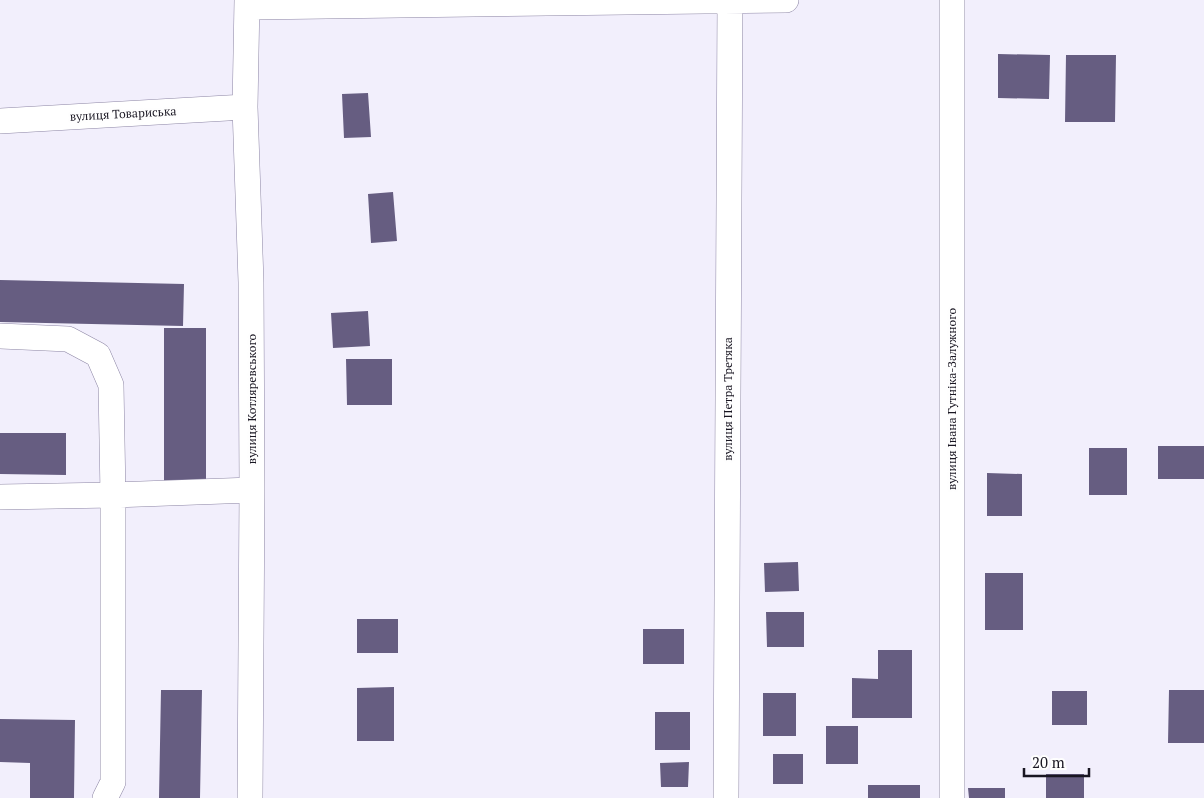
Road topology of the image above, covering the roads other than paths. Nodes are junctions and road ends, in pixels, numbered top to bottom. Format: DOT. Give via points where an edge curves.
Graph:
graph roads {
  1 [pos="786,0"];
  2 [pos="952,0"];
  3 [pos="730,1"];
  4 [pos="247,4"];
  5 [pos="245,107"];
  6 [pos="0,121"];
  7 [pos="0,336"];
  8 [pos="252,490"];
  9 [pos="114,495"];
  10 [pos="0,497"];
  11 [pos="105,798"];
  12 [pos="250,798"];
  13 [pos="726,798"];
  14 [pos="952,798"];
  1 -- 3 [label="street"];
  2 -- 14 [label="street, вулиця Івана Гутніка-Залужного"];
  3 -- 4 [label="street"];
  3 -- 13 [label="street, вулиця Петра Третяка"];
  4 -- 5 [label="street, вулиця Котляревського"];
  5 -- 6 [label="street, вулиця Товариська"];
  5 -- 8 [label="street, вулиця Котляревського" via="251,282"];
  7 -- 9 [label="street" via="68,339 98,355 111,384"];
  8 -- 9 [label="street"];
  8 -- 12 [label="street, вулиця Котляревського"];
  9 -- 10 [label="street"];
  9 -- 11 [label="street" via="113,782"];
}
